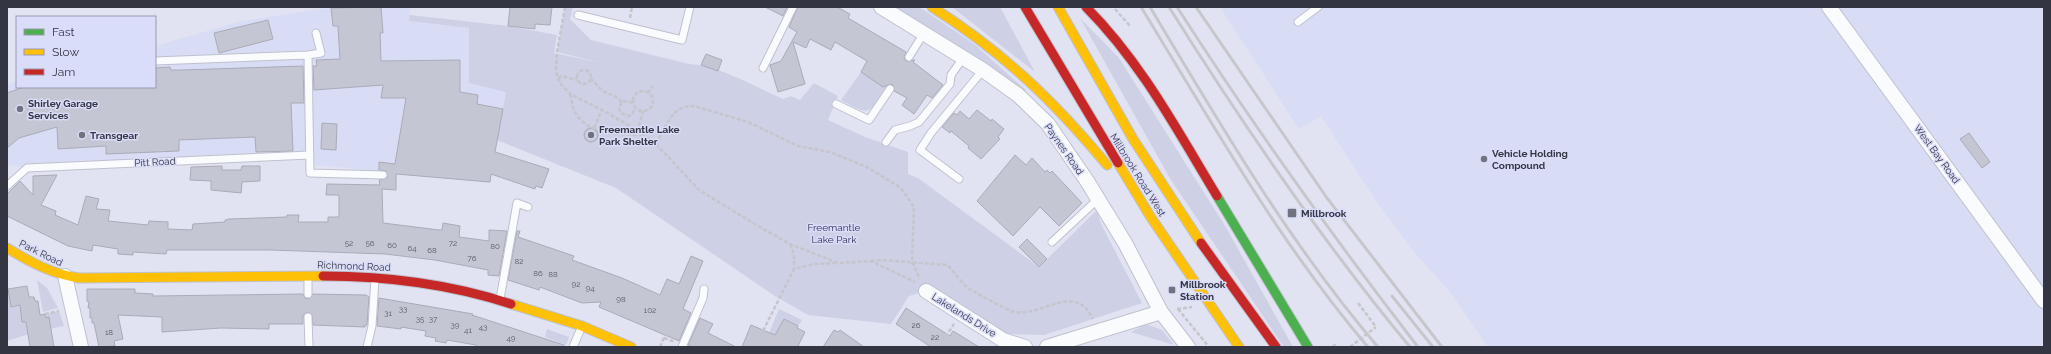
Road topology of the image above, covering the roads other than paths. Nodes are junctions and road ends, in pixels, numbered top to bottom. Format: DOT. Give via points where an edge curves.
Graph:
graph roads {
  1 [pos="690,7"];
  2 [pos="793,7"];
  3 [pos="881,7"];
  4 [pos="932,7"];
  5 [pos="1058,7"];
  6 [pos="1086,7"];
  7 [pos="1318,7"];
  8 [pos="1829,7"];
  9 [pos="1026,8"];
  10 [pos="578,15"];
  11 [pos="1298,22"];
  12 [pos="924,33"];
  13 [pos="316,34"];
  14 [pos="308,55"];
  15 [pos="909,57"];
  16 [pos="964,57"];
  17 [pos="156,61"];
  18 [pos="762,68"];
  19 [pos="983,70"];
  20 [pos="890,89"];
  21 [pos="836,104"];
  22 [pos="886,142"];
  23 [pos="310,155"];
  24 [pos="383,175"];
  25 [pos="959,179"];
  26 [pos="7,186"];
  27 [pos="1098,198"];
  28 [pos="528,207"];
  29 [pos="1150,216"];
  30 [pos="1052,242"];
  31 [pos="7,248"];
  32 [pos="65,276"];
  33 [pos="308,276"];
  34 [pos="375,276"];
  35 [pos="921,287"];
  36 [pos="704,289"];
  37 [pos="308,294"];
  38 [pos="500,299"];
  39 [pos="2044,301"];
  40 [pos="1161,312"];
  41 [pos="308,317"];
  42 [pos="582,326"];
  43 [pos="82,347"];
  44 [pos="309,347"];
  45 [pos="367,347"];
  46 [pos="573,347"];
  47 [pos="631,347"];
  48 [pos="682,347"];
  49 [pos="1025,347"];
  50 [pos="1047,347"];
  51 [pos="1188,347"];
  52 [pos="1239,347"];
  53 [pos="1276,347"];
  54 [pos="1308,347"];
  1 -- 10 [label="lane" via="682,40"];
  2 -- 18 [label="lane"];
  3 -- 12 [label="street, Paynes Road"];
  4 -- 29 [label="main road" via="984,43 1064,115"];
  5 -- 53 [label="main road, Millbrook Road West" via="1142,154 1193,233"];
  6 -- 54 [label="main road" via="1125,48"];
  7 -- 11 [label="lane"];
  8 -- 39 [label="street, West Bay Road"];
  9 -- 29 [label="main road, Millbrook Road West"];
  12 -- 15 [label="lane"];
  12 -- 16 [label="street, Paynes Road"];
  13 -- 14 [label="lane" via="321,53"];
  14 -- 17 [label="lane"];
  14 -- 23 [label="lane"];
  16 -- 19 [label="street, Paynes Road"];
  16 -- 22 [label="lane" via="950,75 950,84 919,122 895,130"];
  19 -- 25 [label="lane" via="920,150"];
  19 -- 27 [label="street, Paynes Road" via="1018,95 1048,124"];
  20 -- 21 [label="lane" via="869,120"];
  23 -- 24 [label="lane" via="310,173"];
  23 -- 26 [label="lane, Pitt Road" via="27,168"];
  27 -- 30 [label="lane"];
  27 -- 40 [label="street, Paynes Road"];
  28 -- 38 [label="lane" via="517,203"];
  29 -- 52 [label="main road, Millbrook Road West"];
  31 -- 32 [label="main road, Park Road"];
  32 -- 33 [label="main road, Richmond Road"];
  32 -- 43 [label="street"];
  33 -- 34 [label="main road, Richmond Road"];
  33 -- 37 [label="lane"];
  34 -- 38 [label="main road, Richmond Road" via="452,287"];
  34 -- 45 [label="lane" via="372,326"];
  35 -- 49 [label="street, Lakelands Drive" via="1003,340"];
  36 -- 48 [label="lane" via="703,298"];
  38 -- 42 [label="main road, Richmond Road"];
  40 -- 50 [label="street"];
  40 -- 51 [label="street, Paynes Road"];
  41 -- 44 [label="lane"];
  42 -- 46 [label="lane"];
  42 -- 47 [label="main road, Richmond Road"];
}
